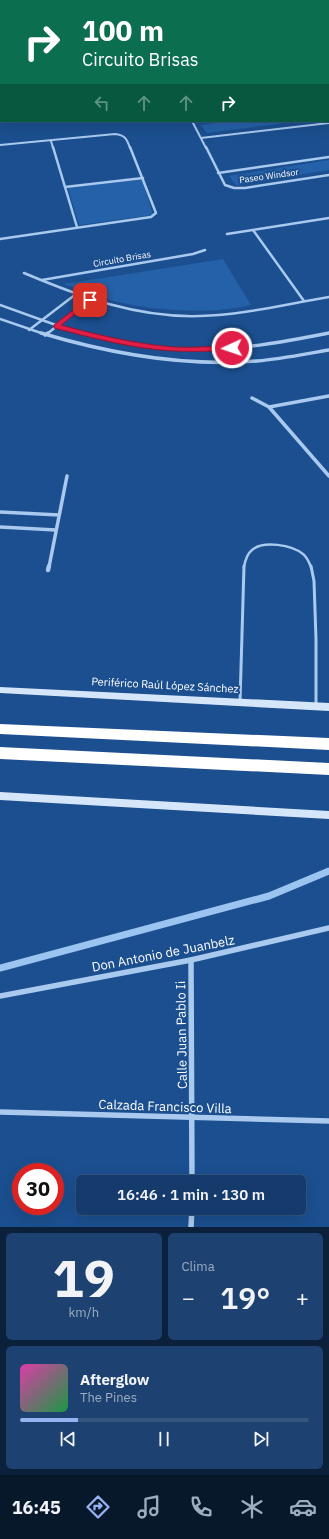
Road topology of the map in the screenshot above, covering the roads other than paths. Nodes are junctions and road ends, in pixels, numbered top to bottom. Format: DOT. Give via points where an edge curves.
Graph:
graph roads {
  1 [pos="192,122"];
  2 [pos="329,123"];
  3 [pos="201,138"];
  4 [pos="51,141"];
  5 [pos="0,145"];
  6 [pos="329,157"];
  7 [pos="218,173"];
  8 [pos="329,175"];
  9 [pos="143,178"];
  10 [pos="65,187"];
  11 [pos="329,218"];
  12 [pos="77,227"];
  13 [pos="253,230"];
  14 [pos="227,234"];
  15 [pos="0,239"];
  16 [pos="205,250"];
  17 [pos="24,273"];
  18 [pos="42,280"];
  19 [pos="76,294"];
  20 [pos="329,297"];
  21 [pos="90,300"];
  22 [pos="304,301"];
  23 [pos="0,305"];
  24 [pos="0,319"];
  25 [pos="41,321"];
  26 [pos="56,326"];
  27 [pos="29,330"];
  28 [pos="329,333"];
  29 [pos="46,335"];
  30 [pos="329,350"];
  31 [pos="329,396"];
  32 [pos="252,398"];
  33 [pos="268,407"];
  34 [pos="67,476"];
  35 [pos="329,476"];
  36 [pos="0,512"];
  37 [pos="59,515"];
  38 [pos="0,527"];
  39 [pos="56,530"];
  40 [pos="48,570"];
  41 [pos="0,690"];
  42 [pos="240,703"];
  43 [pos="316,706"];
  44 [pos="329,707"];
  45 [pos="0,729"];
  46 [pos="329,744"];
  47 [pos="0,753"];
  48 [pos="329,769"];
  49 [pos="0,796"];
  50 [pos="329,815"];
  51 [pos="329,928"];
  52 [pos="192,960"];
  53 [pos="0,996"];
  54 [pos="0,1112"];
  55 [pos="193,1118"];
  56 [pos="329,1121"];
  57 [pos="192,1175"];
  58 [pos="192,1215"];
  59 [pos="191,1227"];
  1 -- 3 [label="street, Paseo Windsor"];
  2 -- 3 [label="street"];
  3 -- 7 [label="street, Paseo Windsor"];
  4 -- 5 [label="street"];
  4 -- 9 [label="street" via="122,135 126,138"];
  4 -- 10 [label="street"];
  6 -- 7 [label="street, Paseo Windsor"];
  7 -- 8 [label="street, Paseo Windsor" via="225,185 234,188"];
  9 -- 10 [label="street"];
  9 -- 12 [label="street" via="155,215"];
  10 -- 12 [label="street"];
  11 -- 13 [label="street"];
  12 -- 15 [label="street"];
  13 -- 14 [label="street"];
  13 -- 22 [label="street"];
  16 -- 18 [label="street, Circuito Brisas"];
  17 -- 18 [label="street"];
  18 -- 19 [label="street"];
  19 -- 21 [label="street"];
  19 -- 25 [label="street"];
  20 -- 22 [label="street"];
  21 -- 22 [label="street" via="160,314 199,316"];
  21 -- 26 [label="street"];
  23 -- 25 [label="street"];
  24 -- 27 [label="street"];
  25 -- 26 [label="street"];
  25 -- 27 [label="street"];
  26 -- 28 [label="street" via="122,342 175,349 220,350"];
  26 -- 29 [label="street"];
  27 -- 29 [label="street"];
  29 -- 30 [label="street" via="148,358 207,363 279,359"];
  31 -- 33 [label="street"];
  32 -- 33 [label="street"];
  33 -- 35 [label="street"];
  34 -- 37 [label="street"];
  36 -- 37 [label="street"];
  37 -- 39 [label="street"];
  38 -- 39 [label="street"];
  39 -- 40 [label="street"];
  41 -- 42 [label="main road, Periférico Raúl López Sánchez"];
  42 -- 43 [label="main road, Periférico Raúl López Sánchez"];
  42 -- 43 [label="lane" via="244,566 247,555 253,548 271,545 296,550 304,554 310,563 318,650"];
  43 -- 44 [label="main road, Periférico Raúl López Sánchez"];
  45 -- 46 [label="highway"];
  47 -- 48 [label="highway"];
  49 -- 50 [label="main road"];
  51 -- 52 [label="street, Don Antonio de Juanbelz"];
  52 -- 53 [label="street, Don Antonio de Juanbelz"];
  52 -- 55 [label="street, Calle Juan Pablo Ii"];
  54 -- 55 [label="street, Calzada Francisco Villa"];
  55 -- 56 [label="street, Calzada Francisco Villa"];
  55 -- 57 [label="street, Calle Juan Pablo Ii"];
  58 -- 59 [label="street"];
}
